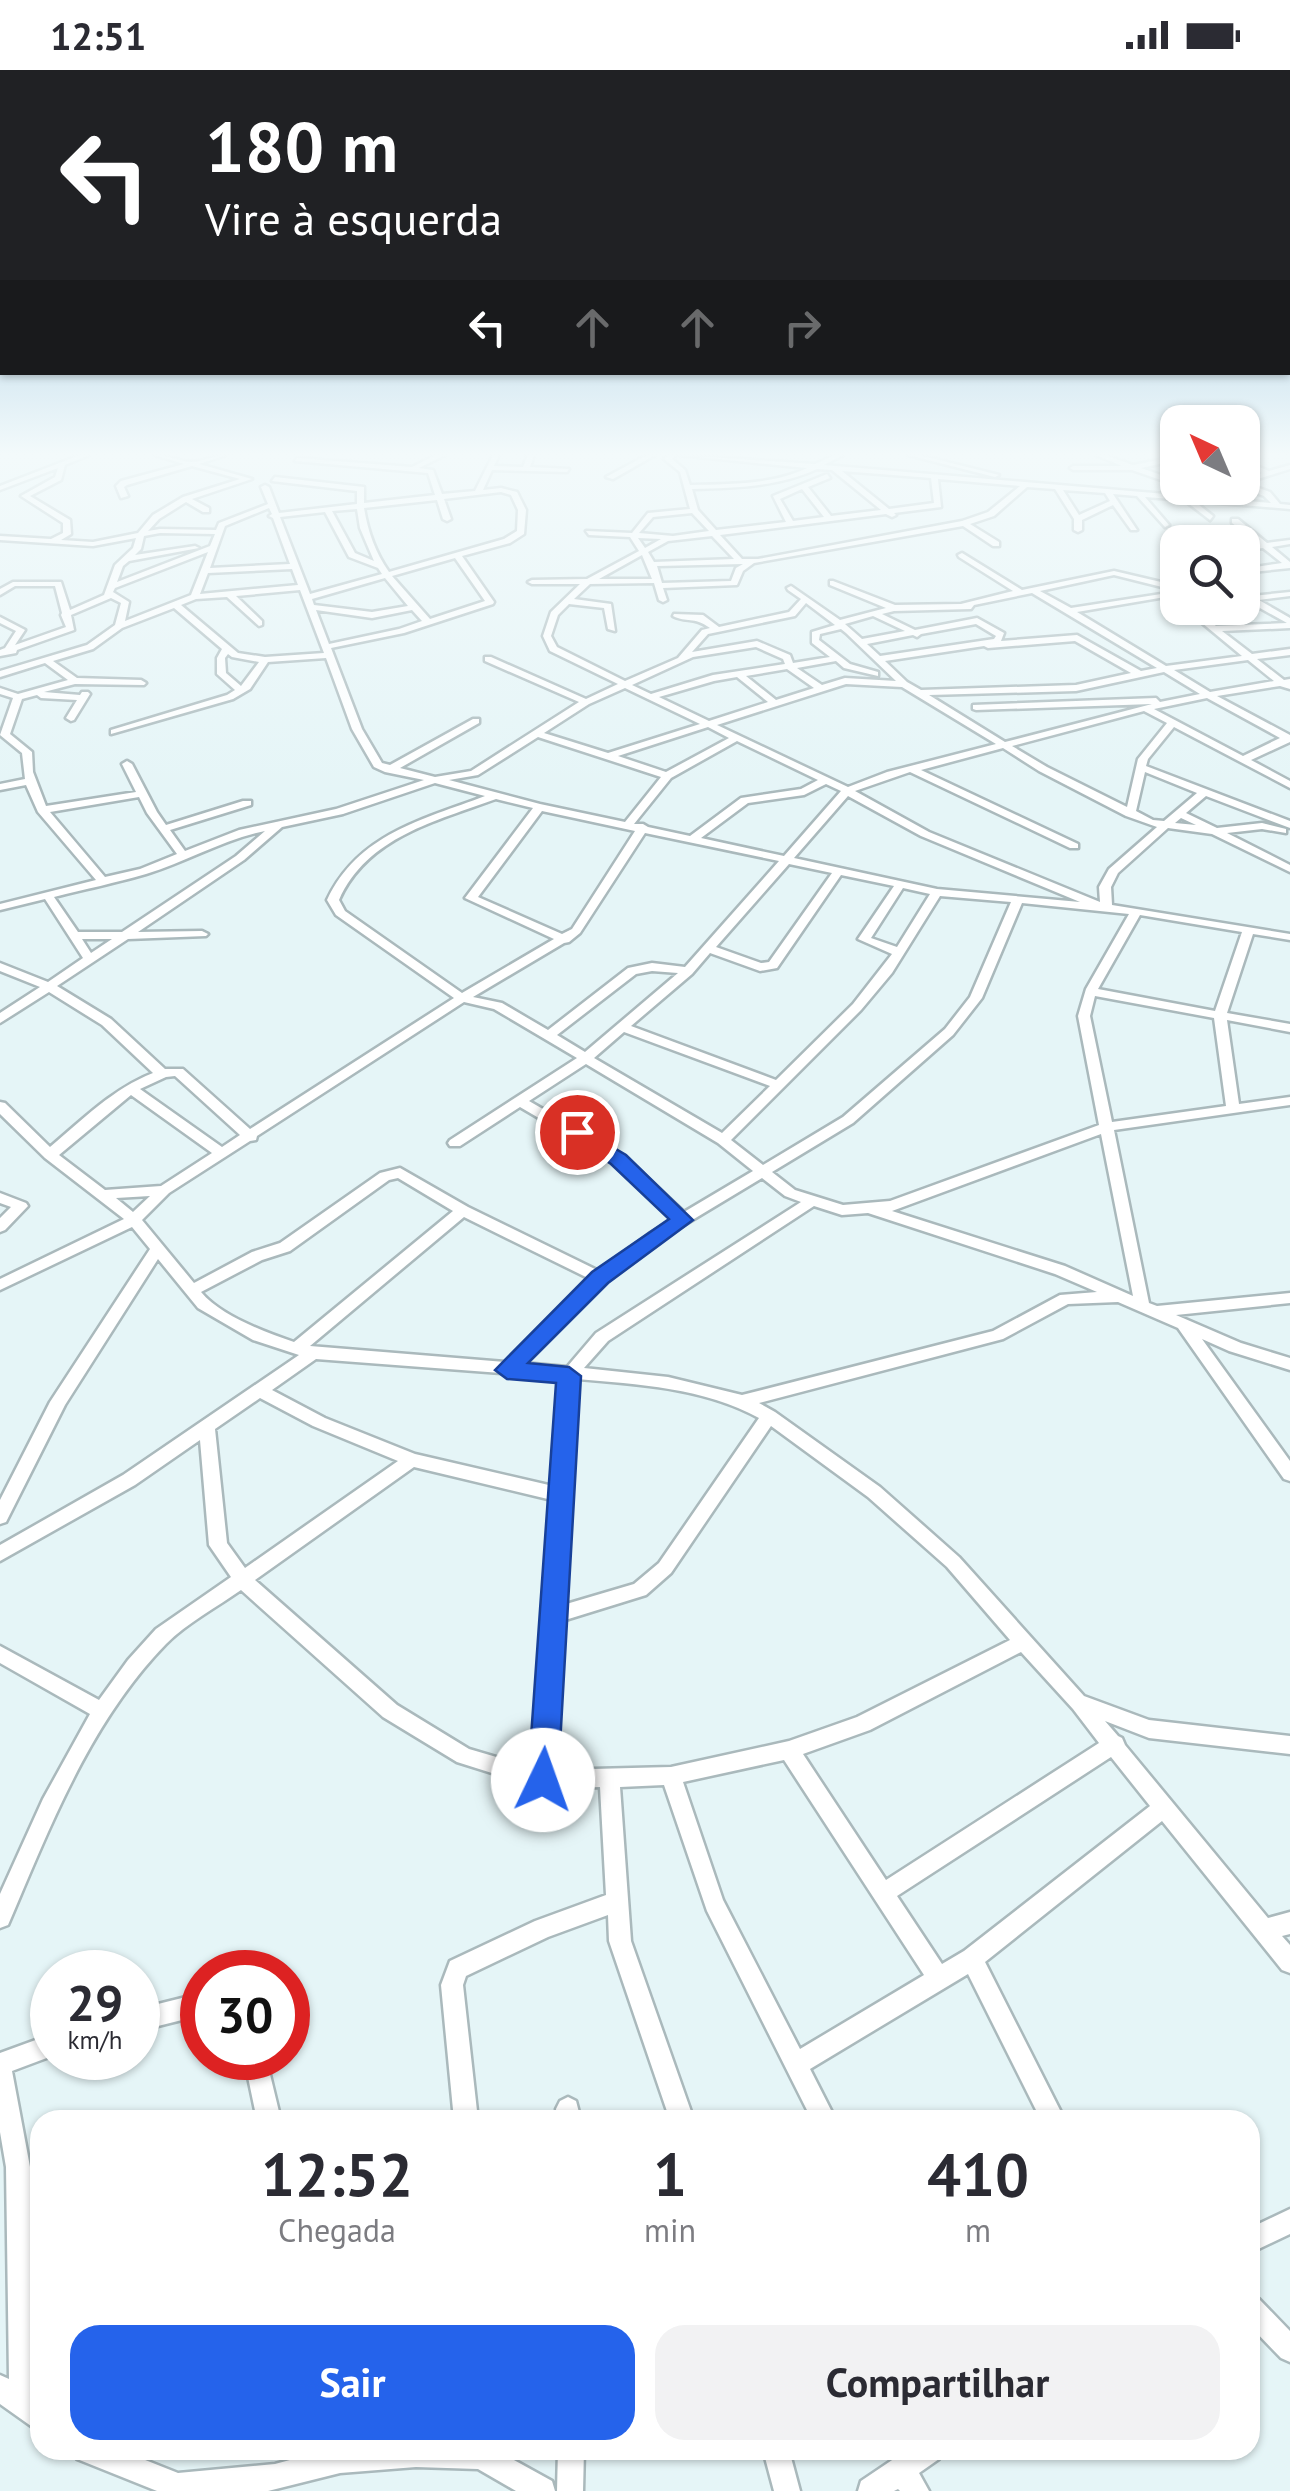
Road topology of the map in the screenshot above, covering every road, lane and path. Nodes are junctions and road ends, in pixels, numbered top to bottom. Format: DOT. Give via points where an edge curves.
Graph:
graph roads {
  1 [pos="120,568"];
  2 [pos="161,568"];
  3 [pos="206,568"];
  4 [pos="260,568"];
  5 [pos="297,568"];
  6 [pos="376,568"];
  7 [pos="380,568"];
  8 [pos="397,568"];
  9 [pos="466,568"];
  10 [pos="612,568"];
  11 [pos="653,568"];
  12 [pos="742,568"];
  13 [pos="982,568"];
  14 [pos="205,571"];
  15 [pos="381,571"];
  16 [pos="532,582"];
  17 [pos="586,583"];
  18 [pos="657,583"];
  19 [pos="833,583"];
  20 [pos="1160,584"];
  21 [pos="791,588"];
  22 [pos="110,590"];
  23 [pos="1033,590"];
  24 [pos="0,592"];
  25 [pos="1020,592"];
  26 [pos="1290,594"];
  27 [pos="230,595"];
  28 [pos="1160,596"];
  29 [pos="195,597"];
  30 [pos="308,597"];
  31 [pos="1260,597"];
  32 [pos="805,598"];
  33 [pos="664,600"];
  34 [pos="568,601"];
  35 [pos="1260,602"];
  36 [pos="965,604"];
  37 [pos="178,607"];
  38 [pos="414,607"];
  39 [pos="894,608"];
  40 [pos="1071,610"];
  41 [pos="65,614"];
  42 [pos="875,614"];
  43 [pos="677,616"];
  44 [pos="0,620"];
  45 [pos="427,621"];
  46 [pos="977,621"];
  47 [pos="259,623"];
  48 [pos="1290,623"];
  49 [pos="840,624"];
  50 [pos="1209,625"];
  51 [pos="120,626"];
  52 [pos="716,628"];
  53 [pos="612,629"];
  54 [pos="1214,629"];
  55 [pos="917,634"];
  56 [pos="861,642"];
  57 [pos="974,644"];
  58 [pos="226,650"];
  59 [pos="5,651"];
  60 [pos="326,651"];
  61 [pos="1290,652"];
  62 [pos="1244,656"];
  63 [pos="682,658"];
  64 [pos="488,659"];
  65 [pos="835,659"];
  66 [pos="880,659"];
  67 [pos="265,660"];
  68 [pos="42,662"];
  69 [pos="790,667"];
  70 [pos="1168,668"];
  71 [pos="0,674"];
  72 [pos="1140,674"];
  73 [pos="740,675"];
  74 [pos="74,681"];
  75 [pos="901,681"];
  76 [pos="93,682"];
  77 [pos="141,682"];
  78 [pos="626,683"];
  79 [pos="1287,685"];
  80 [pos="820,688"];
  81 [pos="1060,690"];
  82 [pos="1,691"];
  83 [pos="241,692"];
  84 [pos="916,693"];
  85 [pos="31,694"];
  86 [pos="653,696"];
  87 [pos="1206,696"];
  88 [pos="18,697"];
  89 [pos="82,698"];
  90 [pos="586,702"];
  91 [pos="773,702"];
  92 [pos="1069,702"];
  93 [pos="1170,702"];
  94 [pos="976,707"];
  95 [pos="1032,708"];
  96 [pos="1146,708"];
  97 [pos="71,718"];
  98 [pos="476,720"];
  99 [pos="1172,722"];
  100 [pos="1078,723"];
  101 [pos="706,724"];
  102 [pos="114,732"];
  103 [pos="539,734"];
  104 [pos="1036,734"];
  105 [pos="736,738"];
  106 [pos="1289,738"];
  107 [pos="1003,744"];
  108 [pos="608,756"];
  109 [pos="1242,760"];
  110 [pos="126,764"];
  111 [pos="1140,767"];
  112 [pos="912,769"];
  113 [pos="389,770"];
  114 [pos="668,776"];
  115 [pos="434,780"];
  116 [pos="826,780"];
  117 [pos="30,781"];
  118 [pos="1290,786"];
  119 [pos="0,787"];
  120 [pos="848,791"];
  121 [pos="1204,792"];
  122 [pos="1132,793"];
  123 [pos="141,794"];
  124 [pos="494,796"];
  125 [pos="247,803"];
  126 [pos="1109,804"];
  127 [pos="538,806"];
  128 [pos="42,810"];
  129 [pos="1179,813"];
  130 [pos="1130,814"];
  131 [pos="278,825"];
  132 [pos="1290,825"];
  133 [pos="636,826"];
  134 [pos="1166,827"];
  135 [pos="163,828"];
  136 [pos="1215,831"];
  137 [pos="1290,834"];
  138 [pos="693,838"];
  139 [pos="1074,846"];
  140 [pos="183,855"];
  141 [pos="786,859"];
  142 [pos="1289,868"];
  143 [pos="838,870"];
  144 [pos="104,883"];
  145 [pos="900,885"];
  146 [pos="1105,891"];
  147 [pos="938,892"];
  148 [pos="1078,894"];
  149 [pos="49,896"];
  150 [pos="1017,900"];
  151 [pos="0,907"];
  152 [pos="1104,908"];
  153 [pos="1136,911"];
  154 [pos="1248,931"];
  155 [pos="202,934"];
  156 [pos="122,935"];
  157 [pos="74,936"];
  158 [pos="1290,936"];
  159 [pos="564,940"];
  160 [pos="711,949"];
  161 [pos="899,952"];
  162 [pos="88,958"];
  163 [pos="0,967"];
  164 [pos="688,971"];
  165 [pos="51,984"];
  166 [pos="1092,992"];
  167 [pos="462,998"];
  168 [pos="1220,1014"];
  169 [pos="0,1019"];
  170 [pos="624,1028"];
  171 [pos="1290,1028"];
  172 [pos="548,1036"];
  173 [pos="586,1058"];
  174 [pos="161,1073"];
  175 [pos="778,1085"];
  176 [pos="133,1090"];
  177 [pos="520,1100"];
  178 [pos="1290,1101"];
  179 [pos="0,1106"];
  180 [pos="1233,1108"];
  181 [pos="1106,1126"];
  182 [pos="251,1137"];
  183 [pos="723,1140"];
  184 [pos="456,1142"];
  185 [pos="223,1154"];
  186 [pos="50,1155"];
  187 [pos="762,1173"];
  188 [pos="164,1190"];
  189 [pos="101,1195"];
  190 [pos="0,1198"];
  191 [pos="810,1203"];
  192 [pos="870,1208"];
  193 [pos="463,1210"];
  194 [pos="134,1220"];
  195 [pos="682,1220"];
  196 [pos="0,1227"];
  197 [pos="156,1251"];
  198 [pos="600,1278"];
  199 [pos="0,1285"];
  200 [pos="190,1291"];
  201 [pos="1121,1297"];
  202 [pos="1290,1298"];
  203 [pos="1149,1308"];
  204 [pos="1180,1321"];
  205 [pos="305,1351"];
  206 [pos="1290,1364"];
  207 [pos="507,1370"];
  208 [pos="569,1376"];
  209 [pos="258,1390"];
  210 [pos="742,1401"];
  211 [pos="769,1416"];
  212 [pos="207,1426"];
  213 [pos="412,1460"];
  214 [pos="1290,1474"];
  215 [pos="562,1494"];
  216 [pos="0,1517"];
  217 [pos="0,1554"];
  218 [pos="244,1580"];
  219 [pos="552,1616"];
  220 [pos="1023,1642"];
  221 [pos="2,1661"];
  222 [pos="1077,1702"];
  223 [pos="100,1710"];
  224 [pos="1115,1744"];
  225 [pos="1290,1745"];
  226 [pos="789,1750"];
  227 [pos="671,1776"];
  228 [pos="609,1778"];
  229 [pos="543,1780"];
  230 [pos="1165,1806"];
  231 [pos="884,1893"];
  232 [pos="618,1902"];
  233 [pos="0,1918"];
  234 [pos="1290,1922"];
  235 [pos="1263,1930"];
  236 [pos="972,1959"];
  237 [pos="1290,1962"];
  238 [pos="939,1979"];
  239 [pos="30,2053"];
  240 [pos="798,2063"];
  241 [pos="0,2065"];
  242 [pos="260,2080"];
  243 [pos="267,2110"];
  244 [pos="465,2110"];
  245 [pos="679,2110"];
  246 [pos="819,2110"];
  247 [pos="1048,2110"];
  248 [pos="1290,2220"];
  249 [pos="1260,2236"];
  250 [pos="1260,2318"];
  251 [pos="1290,2349"];
  252 [pos="21,2403"];
  253 [pos="112,2460"];
  254 [pos="324,2460"];
  255 [pos="492,2460"];
  256 [pos="571,2460"];
  257 [pos="779,2460"];
  258 [pos="923,2460"];
  259 [pos="909,2481"];
  260 [pos="542,2491"];
  261 [pos="570,2491"];
  262 [pos="787,2491"];
  263 [pos="871,2491"];
  1 -- 22 [label="street"];
  2 -- 22 [label="street"];
  3 -- 14 [label="street"];
  4 -- 14 [label="street"];
  5 -- 30 [label="street"];
  6 -- 15 [label="street"];
  7 -- 15 [label="street"];
  8 -- 15 [label="street"];
  9 -- 45 [label="street" via="490,602"];
  10 -- 17 [label="street"];
  11 -- 18 [label="street"];
  12 -- 18 [label="street" via="734,583"];
  13 -- 25 [label="street"];
  14 -- 29 [label="street"];
  15 -- 30 [label="street"];
  15 -- 38 [label="street"];
  16 -- 17 [label="street"];
  17 -- 18 [label="street"];
  17 -- 34 [label="street"];
  18 -- 33 [label="street"];
  19 -- 39 [label="street"];
  20 -- 23 [label="street" via="1114,573"];
  21 -- 32 [label="street"];
  22 -- 41 [label="street"];
  22 -- 51 [label="street" via="125,602"];
  23 -- 25 [label="street"];
  23 -- 40 [label="street"];
  24 -- 41 [label="street" via="13,584 58,584"];
  25 -- 36 [label="street"];
  26 -- 31 [label="street"];
  27 -- 29 [label="street"];
  27 -- 30 [label="street"];
  27 -- 47 [label="street"];
  28 -- 40 [label="street"];
  29 -- 37 [label="street"];
  30 -- 38 [label="street" via="372,615"];
  30 -- 60 [label="street"];
  32 -- 49 [label="street"];
  32 -- 52 [label="street" via="792,614"];
  34 -- 53 [label="street" via="608,606"];
  34 -- 78 [label="street" via="547,628 554,649"];
  35 -- 48 [label="street"];
  36 -- 39 [label="street"];
  36 -- 46 [label="street" via="976,610 971,617"];
  37 -- 51 [label="street"];
  37 -- 58 [label="street"];
  38 -- 45 [label="street"];
  39 -- 42 [label="street"];
  40 -- 70 [label="street"];
  41 -- 59 [label="street" via="68,631"];
  42 -- 49 [label="street"];
  42 -- 55 [label="street"];
  43 -- 52 [label="street"];
  44 -- 59 [label="street" via="21,630"];
  45 -- 60 [label="street"];
  46 -- 55 [label="street"];
  46 -- 57 [label="street" via="1001,638"];
  48 -- 54 [label="street"];
  49 -- 56 [label="street"];
  49 -- 65 [label="street" via="814,636"];
  50 -- 54 [label="street"];
  51 -- 68 [label="street" via="103,641"];
  52 -- 63 [label="street"];
  54 -- 62 [label="street"];
  55 -- 56 [label="street"];
  56 -- 66 [label="street"];
  57 -- 66 [label="street"];
  57 -- 72 [label="street" via="1078,638"];
  58 -- 67 [label="street"];
  58 -- 83 [label="street" via="222,674"];
  59 -- 68 [label="street"];
  60 -- 67 [label="street"];
  60 -- 113 [label="street" via="371,759"];
  61 -- 62 [label="street"];
  62 -- 70 [label="street"];
  62 -- 79 [label="street"];
  63 -- 69 [label="street" via="757,644 787,657"];
  63 -- 78 [label="street"];
  64 -- 90 [label="street"];
  65 -- 69 [label="street"];
  65 -- 75 [label="street"];
  66 -- 75 [label="street"];
  67 -- 83 [label="street"];
  68 -- 71 [label="street"];
  68 -- 74 [label="street"];
  69 -- 73 [label="street"];
  69 -- 80 [label="street"];
  70 -- 72 [label="street"];
  70 -- 87 [label="street"];
  72 -- 81 [label="street"];
  73 -- 86 [label="street"];
  73 -- 91 [label="street"];
  74 -- 76 [label="street"];
  74 -- 85 [label="street"];
  75 -- 80 [label="street"];
  75 -- 84 [label="street"];
  76 -- 77 [label="street"];
  76 -- 89 [label="street"];
  78 -- 86 [label="street"];
  78 -- 90 [label="street"];
  79 -- 87 [label="street"];
  80 -- 91 [label="street"];
  81 -- 84 [label="street"];
  81 -- 92 [label="street"];
  82 -- 88 [label="street"];
  83 -- 102 [label="street"];
  84 -- 107 [label="street"];
  85 -- 88 [label="street"];
  85 -- 89 [label="street"];
  86 -- 101 [label="street"];
  87 -- 93 [label="street"];
  87 -- 106 [label="street"];
  88 -- 117 [label="street" via="4,735 27,752"];
  89 -- 97 [label="street"];
  90 -- 103 [label="street"];
  91 -- 101 [label="street"];
  92 -- 93 [label="street"];
  92 -- 95 [label="street"];
  92 -- 100 [label="street"];
  93 -- 96 [label="street"];
  94 -- 95 [label="street"];
  95 -- 104 [label="street"];
  96 -- 99 [label="street"];
  96 -- 100 [label="street"];
  98 -- 113 [label="street"];
  99 -- 109 [label="street"];
  99 -- 111 [label="street"];
  100 -- 104 [label="street"];
  101 -- 105 [label="street"];
  101 -- 108 [label="street"];
  103 -- 108 [label="street"];
  103 -- 115 [label="street" via="491,766"];
  104 -- 107 [label="street"];
  105 -- 114 [label="street"];
  105 -- 116 [label="street"];
  106 -- 109 [label="street"];
  107 -- 112 [label="street"];
  107 -- 126 [label="street"];
  108 -- 114 [label="street"];
  109 -- 118 [label="street"];
  110 -- 123 [label="street"];
  111 -- 121 [label="street"];
  111 -- 122 [label="street"];
  112 -- 120 [label="street"];
  112 -- 139 [label="street"];
  113 -- 115 [label="street"];
  114 -- 133 [label="street"];
  115 -- 124 [label="street"];
  115 -- 131 [label="street"];
  116 -- 120 [label="street"];
  116 -- 138 [label="street" via="804,792 745,800"];
  117 -- 119 [label="street"];
  117 -- 128 [label="street"];
  120 -- 141 [label="street"];
  120 -- 148 [label="street" via="925,834"];
  121 -- 129 [label="street"];
  121 -- 132 [label="street"];
  122 -- 126 [label="street"];
  122 -- 130 [label="street"];
  123 -- 128 [label="street"];
  123 -- 135 [label="street"];
  124 -- 127 [label="street"];
  124 -- 167 [label="street" via="389,840 343,875 333,900 340,913"];
  125 -- 135 [label="street"];
  126 -- 130 [label="street"];
  127 -- 133 [label="street"];
  127 -- 159 [label="street" via="471,898"];
  128 -- 144 [label="street"];
  129 -- 134 [label="street"];
  129 -- 136 [label="street"];
  130 -- 134 [label="street"];
  131 -- 140 [label="street"];
  131 -- 156 [label="street" via="240,858"];
  133 -- 138 [label="street"];
  133 -- 159 [label="street" via="590,916"];
  134 -- 136 [label="street"];
  134 -- 146 [label="street" via="1113,871"];
  135 -- 140 [label="street"];
  136 -- 137 [label="street" via="1262,826"];
  136 -- 142 [label="street"];
  138 -- 141 [label="street"];
  140 -- 144 [label="street"];
  141 -- 143 [label="street"];
  141 -- 160 [label="street"];
  143 -- 145 [label="street"];
  143 -- 160 [label="street" via="772,965"];
  144 -- 149 [label="street"];
  145 -- 147 [label="street"];
  145 -- 161 [label="street" via="864,940"];
  146 -- 148 [label="street"];
  146 -- 152 [label="street"];
  147 -- 150 [label="street"];
  147 -- 161 [label="street"];
  148 -- 152 [label="street"];
  149 -- 151 [label="street"];
  149 -- 157 [label="street"];
  150 -- 152 [label="street"];
  150 -- 187 [label="street" via="976,998 949,1032 848,1120"];
  152 -- 153 [label="street"];
  153 -- 154 [label="street"];
  153 -- 166 [label="street"];
  154 -- 158 [label="street"];
  154 -- 168 [label="street"];
  155 -- 156 [label="street"];
  156 -- 157 [label="street"];
  156 -- 162 [label="street"];
  157 -- 162 [label="street"];
  159 -- 167 [label="street"];
  160 -- 164 [label="street"];
  161 -- 175 [label="street" via="857,1007"];
  162 -- 165 [label="street"];
  163 -- 165 [label="street"];
  164 -- 170 [label="street"];
  164 -- 172 [label="street" via="632,971"];
  165 -- 169 [label="street"];
  165 -- 174 [label="street" via="112,1024"];
  166 -- 168 [label="street"];
  166 -- 181 [label="street" via="1084,1016"];
  167 -- 172 [label="street" via="486,1001"];
  167 -- 182 [label="street"];
  168 -- 171 [label="street"];
  168 -- 180 [label="street"];
  170 -- 173 [label="street"];
  170 -- 175 [label="street"];
  172 -- 173 [label="street"];
  173 -- 177 [label="street"];
  173 -- 183 [label="street"];
  174 -- 176 [label="street"];
  174 -- 182 [label="street" via="178,1072"];
  175 -- 183 [label="street"];
  176 -- 185 [label="street"];
  176 -- 186 [label="street"];
  177 -- 184 [label="street"];
  177 -- 195 [label="street" via="619,1159"];
  178 -- 180 [label="street"];
  179 -- 186 [label="street"];
  180 -- 181 [label="street"];
  181 -- 192 [label="street" via="892,1206"];
  181 -- 203 [label="street"];
  182 -- 185 [label="street"];
  183 -- 187 [label="street"];
  185 -- 188 [label="street"];
  186 -- 189 [label="street"];
  187 -- 191 [label="street"];
  187 -- 195 [label="street"];
  188 -- 189 [label="street"];
  188 -- 194 [label="street"];
  189 -- 194 [label="street"];
  190 -- 196 [label="street" via="21,1206"];
  191 -- 192 [label="street"];
  191 -- 208 [label="street" via="602,1337"];
  192 -- 201 [label="street" via="1004,1249"];
  193 -- 198 [label="street"];
  193 -- 200 [label="street" via="394,1173 284,1247"];
  193 -- 205 [label="street"];
  194 -- 197 [label="street"];
  194 -- 199 [label="street"];
  195 -- 198 [label="street"];
  197 -- 200 [label="street"];
  197 -- 216 [label="street" via="58,1402"];
  198 -- 207 [label="street"];
  200 -- 205 [label="street" via="222,1318"];
  201 -- 203 [label="street"];
  201 -- 210 [label="street" via="1065,1299 998,1336"];
  202 -- 203 [label="street"];
  203 -- 204 [label="street"];
  204 -- 206 [label="street"];
  204 -- 214 [label="street"];
  205 -- 207 [label="street"];
  205 -- 209 [label="street"];
  207 -- 208 [label="street"];
  208 -- 210 [label="street" via="668,1382"];
  208 -- 215 [label="street"];
  209 -- 212 [label="street"];
  209 -- 213 [label="street"];
  210 -- 211 [label="street"];
  211 -- 219 [label="street" via="665,1568 628,1595"];
  211 -- 220 [label="street" via="874,1492 953,1562"];
  212 -- 217 [label="street"];
  212 -- 218 [label="street" via="218,1545"];
  213 -- 215 [label="street"];
  213 -- 218 [label="street"];
  215 -- 219 [label="street"];
  218 -- 223 [label="street" via="163,1635"];
  218 -- 229 [label="street" via="390,1711 464,1756"];
  219 -- 229 [label="street"];
  220 -- 222 [label="street"];
  220 -- 226 [label="street" via="863,1724"];
  221 -- 223 [label="street"];
  222 -- 224 [label="street"];
  222 -- 225 [label="street" via="1149,1729"];
  223 -- 233 [label="street"];
  224 -- 230 [label="street"];
  224 -- 231 [label="street"];
  226 -- 227 [label="street"];
  226 -- 231 [label="street"];
  227 -- 228 [label="street"];
  227 -- 240 [label="street" via="714,1904"];
  228 -- 229 [label="street"];
  228 -- 232 [label="street"];
  230 -- 235 [label="street"];
  230 -- 236 [label="street"];
  231 -- 238 [label="street"];
  232 -- 244 [label="street" via="458,1969 452,1985"];
  232 -- 245 [label="street" via="620,1941"];
  234 -- 235 [label="street"];
  235 -- 237 [label="street"];
  236 -- 238 [label="street"];
  236 -- 247 [label="street"];
  238 -- 240 [label="street"];
  239 -- 241 [label="street"];
  240 -- 246 [label="street"];
  241 -- 252 [label="street" via="18,2167"];
  242 -- 243 [label="street"];
  248 -- 249 [label="street"];
  250 -- 251 [label="street"];
  253 -- 254 [label="street" via="178,2486 275,2476"];
  255 -- 260 [label="street"];
  256 -- 261 [label="street"];
  257 -- 262 [label="street"];
  258 -- 259 [label="street"];
  259 -- 263 [label="street"];
}
